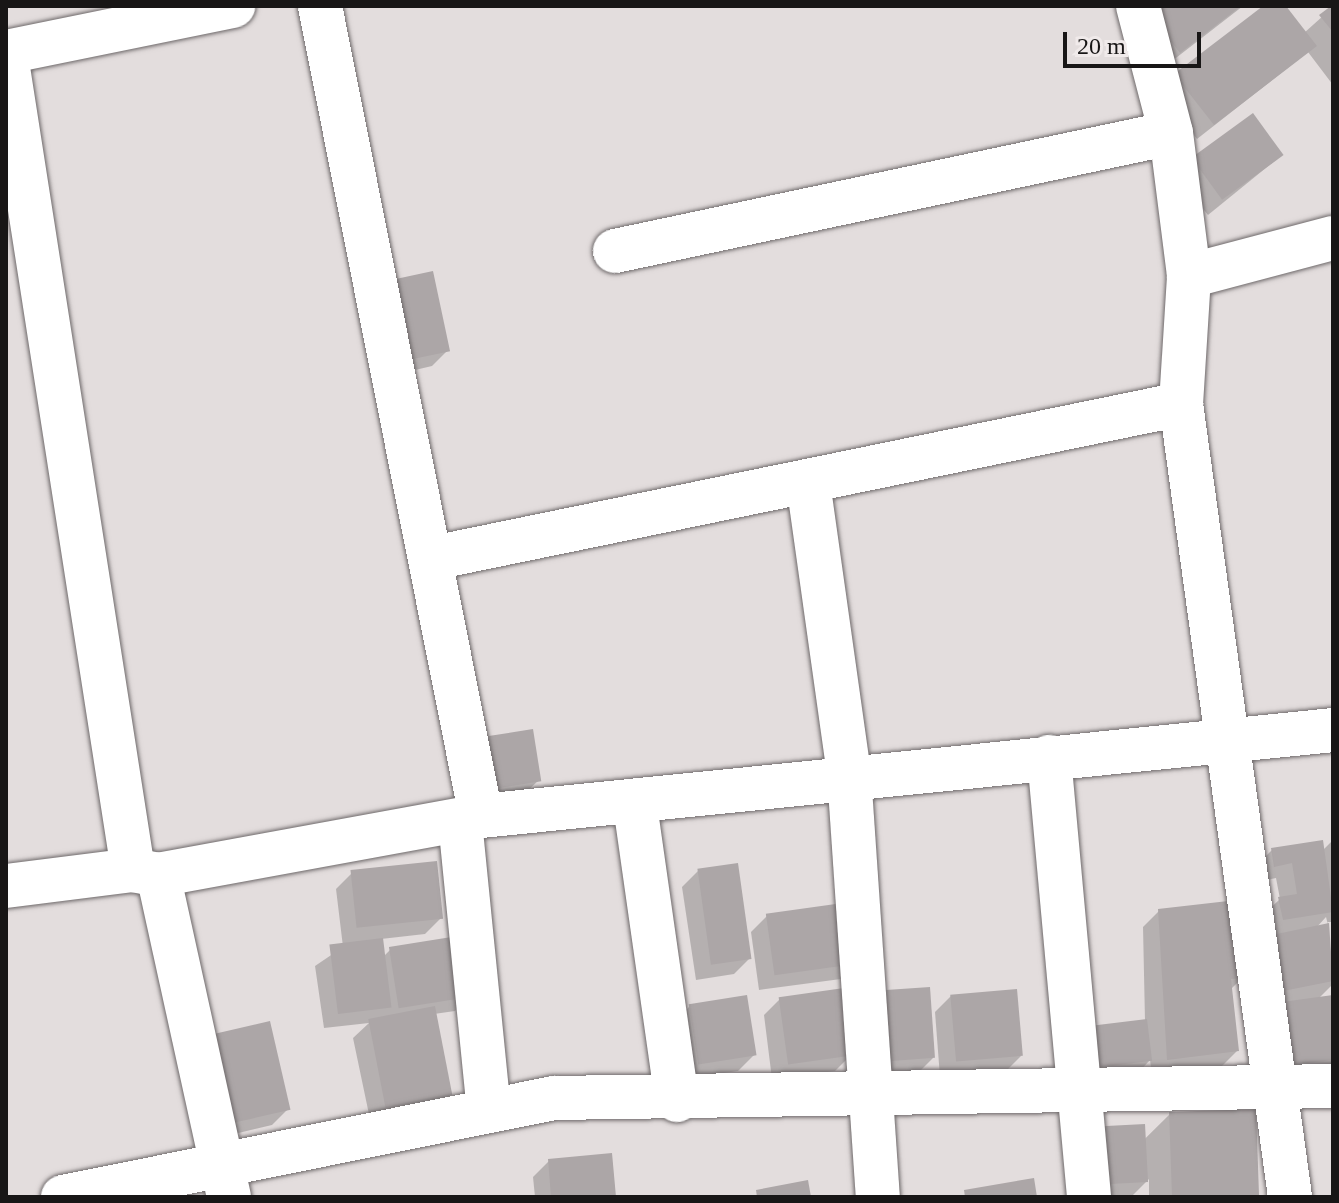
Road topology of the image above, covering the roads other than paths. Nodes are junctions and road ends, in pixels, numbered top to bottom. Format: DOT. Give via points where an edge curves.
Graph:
graph roads {
  1 [pos="233,6"];
  2 [pos="320,6"];
  3 [pos="1138,6"];
  4 [pos="6,53"];
  5 [pos="1171,133"];
  6 [pos="1333,238"];
  7 [pos="615,251"];
  8 [pos="1189,276"];
  9 [pos="1181,404"];
  10 [pos="808,482"];
  11 [pos="433,558"];
  12 [pos="1333,730"];
  13 [pos="1227,738"];
  14 [pos="1049,757"];
  15 [pos="849,774"];
  16 [pos="635,805"];
  17 [pos="471,818"];
  18 [pos="146,873"];
  19 [pos="6,886"];
  20 [pos="1333,1086"];
  21 [pos="1276,1087"];
  22 [pos="1076,1091"];
  23 [pos="869,1093"];
  24 [pos="677,1100"];
  25 [pos="489,1111"];
  26 [pos="224,1181"];
  27 [pos="63,1197"];
  28 [pos="878,1197"];
  29 [pos="1089,1197"];
  30 [pos="1290,1197"];
  1 -- 4 [label="street"];
  2 -- 11 [label="street"];
  3 -- 5 [label="street"];
  4 -- 18 [label="street"];
  5 -- 7 [label="street"];
  5 -- 8 [label="street"];
  6 -- 8 [label="street"];
  8 -- 9 [label="street"];
  9 -- 10 [label="street"];
  9 -- 13 [label="street"];
  10 -- 11 [label="street"];
  10 -- 15 [label="street"];
  11 -- 17 [label="street"];
  12 -- 13 [label="street"];
  13 -- 14 [label="street"];
  13 -- 21 [label="street"];
  14 -- 15 [label="street"];
  14 -- 22 [label="street"];
  15 -- 16 [label="street"];
  15 -- 23 [label="street"];
  16 -- 17 [label="street"];
  16 -- 24 [label="street"];
  17 -- 18 [label="street"];
  17 -- 25 [label="street"];
  18 -- 19 [label="street"];
  18 -- 26 [label="street"];
  20 -- 21 [label="street"];
  21 -- 22 [label="street"];
  21 -- 30 [label="street"];
  22 -- 23 [label="street"];
  22 -- 29 [label="street"];
  23 -- 24 [label="street"];
  23 -- 28 [label="street"];
  24 -- 25 [label="street" via="554,1098"];
  25 -- 26 [label="street"];
  26 -- 27 [label="street"];
}
